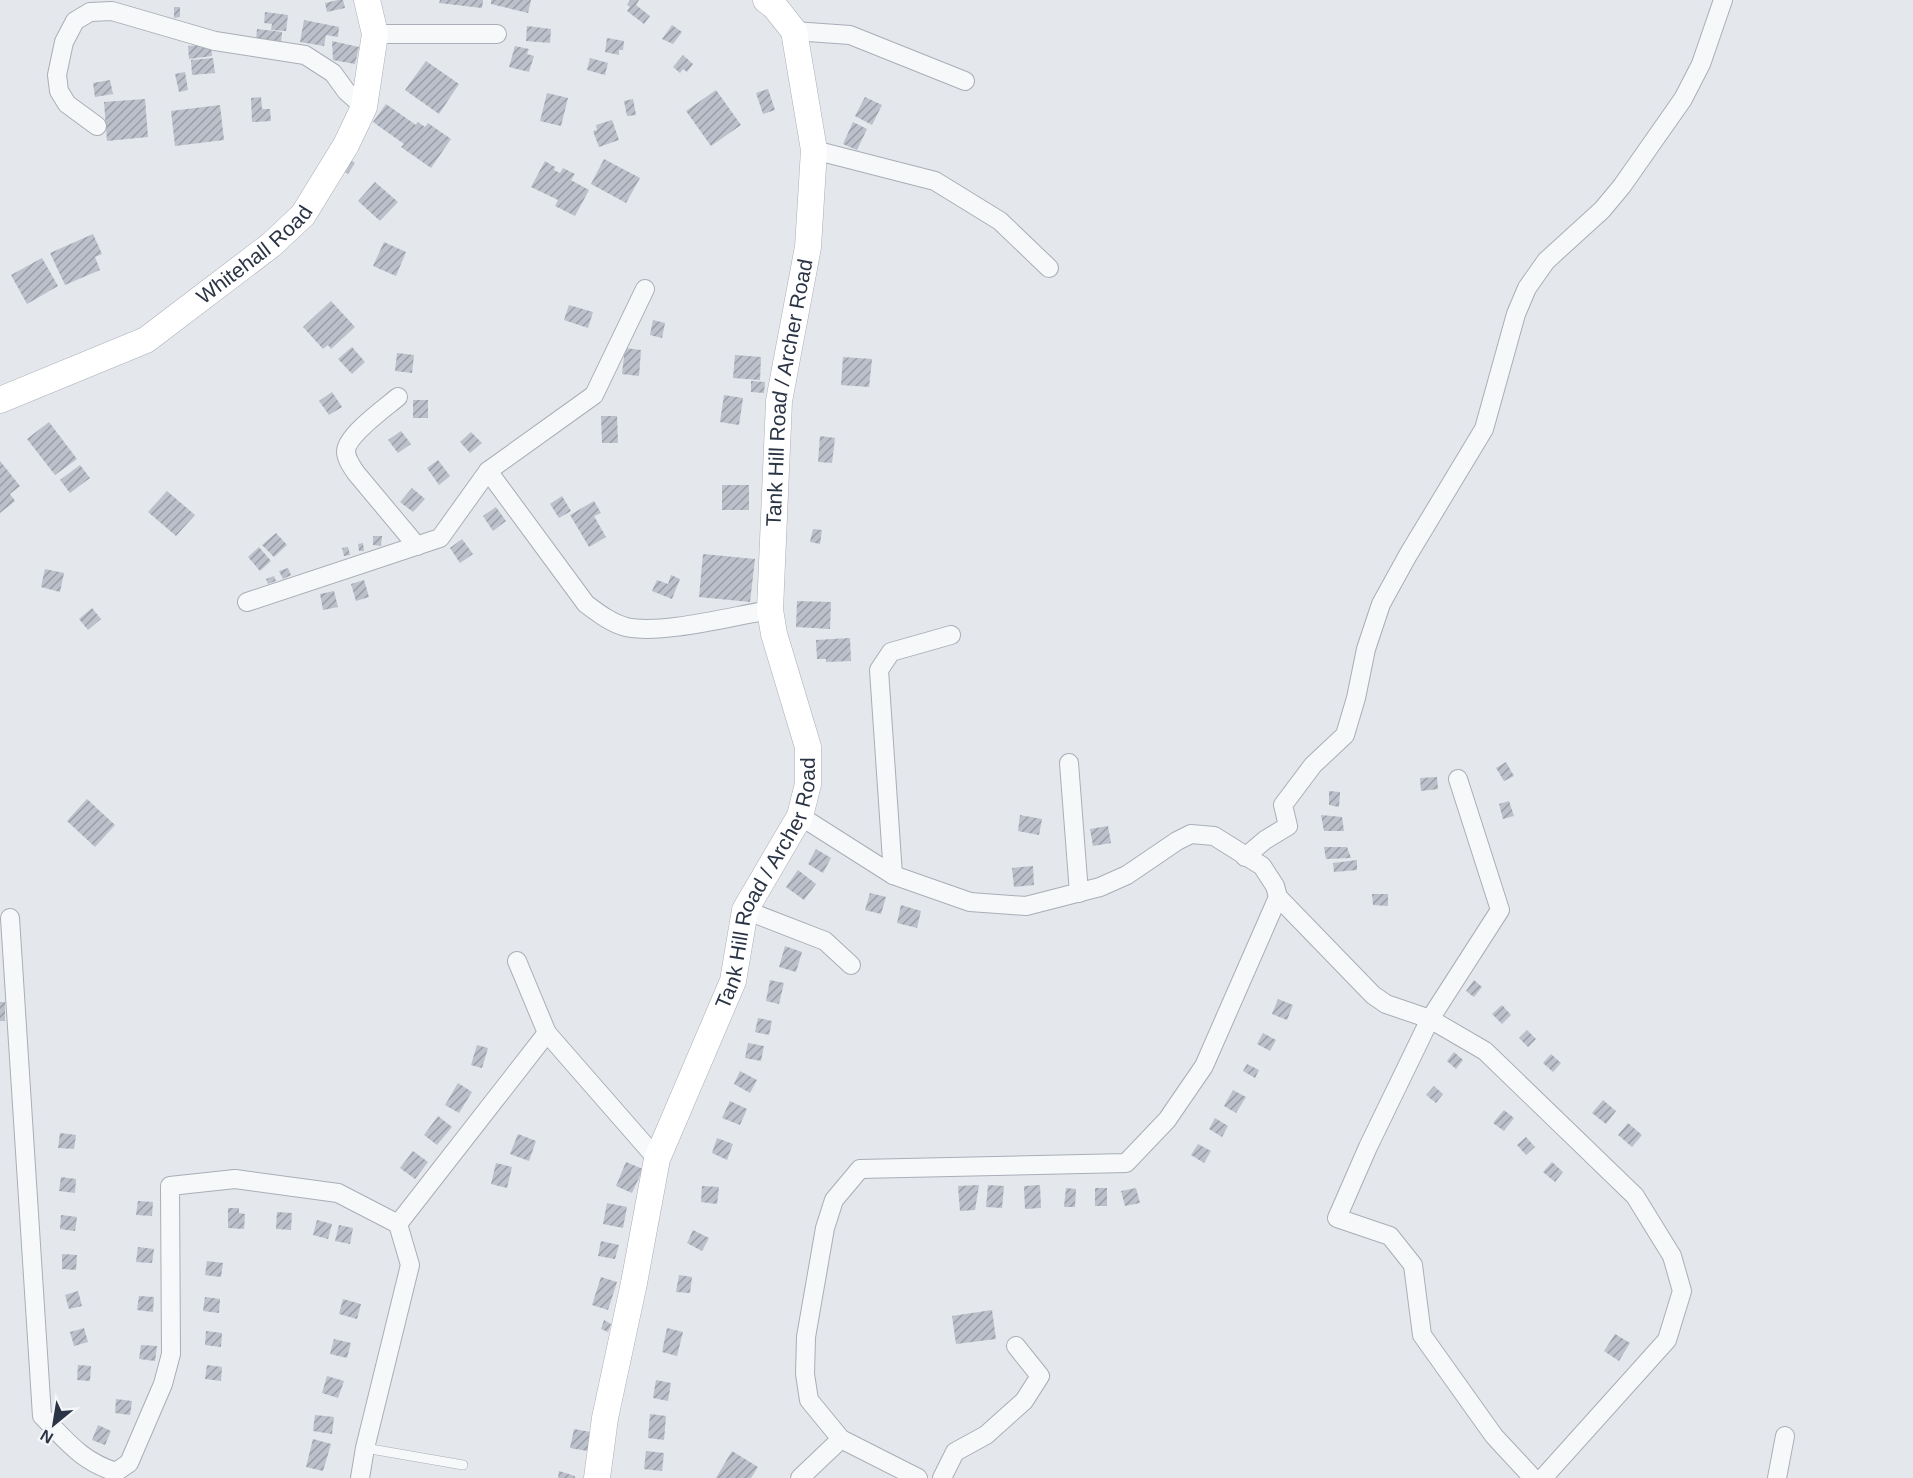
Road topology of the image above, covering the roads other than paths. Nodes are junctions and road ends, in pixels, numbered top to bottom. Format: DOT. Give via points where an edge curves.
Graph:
graph roads {
  1 [pos="367,0"];
  2 [pos="766,0"];
  3 [pos="1723,0"];
  4 [pos="794,31"];
  5 [pos="375,34"];
  6 [pos="497,34"];
  7 [pos="965,81"];
  8 [pos="364,107"];
  9 [pos="97,126"];
  10 [pos="814,150"];
  11 [pos="1049,268"];
  12 [pos="645,289"];
  13 [pos="398,396"];
  14 [pos="0,400"];
  15 [pos="488,471"];
  16 [pos="417,546"];
  17 [pos="247,602"];
  18 [pos="770,610"];
  19 [pos="951,635"];
  20 [pos="1069,763"];
  21 [pos="1458,779"];
  22 [pos="800,816"];
  23 [pos="1245,856"];
  24 [pos="893,875"];
  25 [pos="1079,893"];
  26 [pos="1278,897"];
  27 [pos="745,910"];
  28 [pos="10,918"];
  29 [pos="518,961"];
  30 [pos="851,965"];
  31 [pos="1430,1019"];
  32 [pos="547,1033"];
  33 [pos="657,1160"];
  34 [pos="398,1224"];
  35 [pos="1016,1346"];
  36 [pos="1785,1436"];
  37 [pos="841,1439"];
  38 [pos="365,1448"];
  39 [pos="463,1465"];
  40 [pos="360,1478"];
  41 [pos="597,1478"];
  42 [pos="800,1478"];
  43 [pos="918,1478"];
  44 [pos="942,1478"];
  45 [pos="1533,1478"];
  46 [pos="1543,1478"];
  47 [pos="1776,1478"];
  1 -- 5 [label="street, Whitehall Road"];
  2 -- 4 [label="street, Tank Hill Road / Archer Road"];
  3 -- 23 [label="street" via="1701,64 1683,99 1602,210 1546,261 1527,288 1484,429 1381,604 1345,735 1313,765 1283,805 1288,826"];
  4 -- 7 [label="street" via="850,35"];
  4 -- 10 [label="street, Tank Hill Road / Archer Road"];
  5 -- 6 [label="street"];
  5 -- 8 [label="street, Whitehall Road"];
  8 -- 9 [label="street" via="333,73 305,55 214,41 112,11 90,12 75,21 64,42 57,75 59,91 67,104"];
  8 -- 14 [label="street, Whitehall Road" via="346,145 303,215 272,245 146,340"];
  10 -- 11 [label="street" via="935,181 1000,221"];
  10 -- 18 [label="street, Tank Hill Road / Archer Road" via="808,247 779,401"];
  12 -- 15 [label="street" via="594,395"];
  13 -- 16 [label="street" via="351,438 346,452 356,472"];
  15 -- 16 [label="street" via="440,538"];
  15 -- 18 [label="street" via="586,604 602,616 626,627 662,628"];
  16 -- 17 [label="street"];
  18 -- 22 [label="street, Tank Hill Road / Archer Road" via="808,747 808,784"];
  19 -- 24 [label="street" via="891,652 879,670"];
  20 -- 25 [label="street"];
  21 -- 31 [label="street" via="1500,910"];
  22 -- 24 [label="street"];
  22 -- 27 [label="street, Tank Hill Road / Archer Road"];
  23 -- 25 [label="street" via="1214,836 1191,834 1127,875"];
  23 -- 26 [label="street" via="1262,866"];
  24 -- 25 [label="street" via="970,902 1026,906"];
  26 -- 31 [label="street" via="1373,995 1386,1004"];
  26 -- 37 [label="street" via="1204,1066 1167,1120 1126,1163 860,1169 834,1200 825,1228 808,1326 805,1374 809,1400"];
  27 -- 30 [label="street" via="825,941"];
  27 -- 33 [label="street, Tank Hill Road / Archer Road" via="733,981"];
  28 -- 34 [label="street" via="42,1416 77,1452 96,1466 116,1472 129,1463 163,1384 171,1354 170,1186 235,1179 338,1194"];
  29 -- 32 [label="street"];
  31 -- 45 [label="street" via="1337,1218 1390,1236 1413,1265 1422,1335 1494,1436"];
  31 -- 46 [label="street" via="1485,1051 1635,1196 1672,1256 1682,1291 1667,1340"];
  32 -- 33 [label="street"];
  32 -- 34 [label="street"];
  33 -- 41 [label="street, Tank Hill Road / Archer Road" via="605,1418"];
  34 -- 38 [label="street" via="410,1265"];
  35 -- 44 [label="street" via="1040,1376 1024,1401 986,1435 955,1452"];
  36 -- 47 [label="street"];
  37 -- 42 [label="street"];
  37 -- 43 [label="street"];
  38 -- 39 [label="lane"];
  38 -- 40 [label="street"];
}
